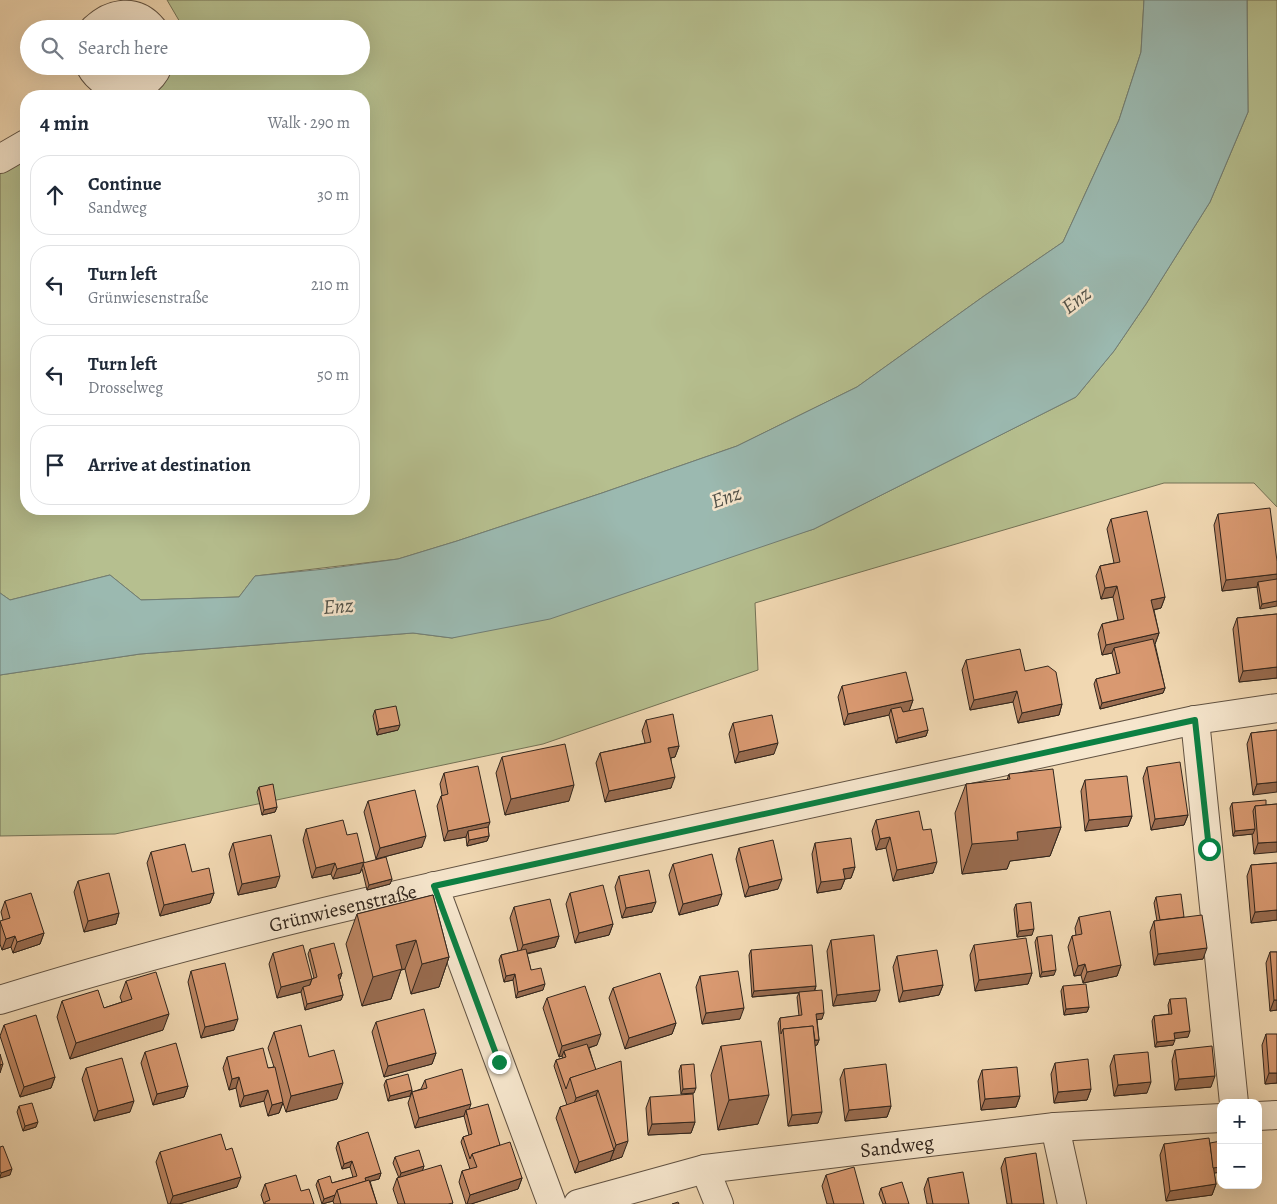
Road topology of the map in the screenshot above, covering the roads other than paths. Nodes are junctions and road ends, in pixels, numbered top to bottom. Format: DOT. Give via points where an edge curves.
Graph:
graph roads {
  1 [pos="103,20"];
  2 [pos="143,20"];
  3 [pos="152,75"];
  4 [pos="96,81"];
  5 [pos="20,147"];
  6 [pos="0,159"];
  7 [pos="1277,708"];
  8 [pos="1195,720"];
  9 [pos="434,886"];
  10 [pos="0,1000"];
  11 [pos="1234,1099"];
  12 [pos="1277,1115"];
  13 [pos="1262,1116"];
  14 [pos="1217,1118"];
  15 [pos="1055,1127"];
  16 [pos="705,1169"];
  17 [pos="552,1204"];
  18 [pos="578,1204"];
  19 [pos="719,1204"];
  20 [pos="1072,1204"];
  1 -- 2 [label="street" via="126,14"];
  3 -- 4 [label="street" via="138,86 126,89"];
  5 -- 6 [label="street"];
  7 -- 8 [label="street, Grünwiesenstraße"];
  8 -- 9 [label="street, Grünwiesenstraße"];
  8 -- 11 [label="street"];
  9 -- 10 [label="street, Grünwiesenstraße" via="190,946"];
  9 -- 17 [label="street"];
  12 -- 13 [label="street"];
  14 -- 15 [label="street, Sandweg"];
  15 -- 16 [label="street, Sandweg"];
  15 -- 20 [label="street"];
  16 -- 18 [label="street, Sandweg"];
  16 -- 19 [label="street"];
}
